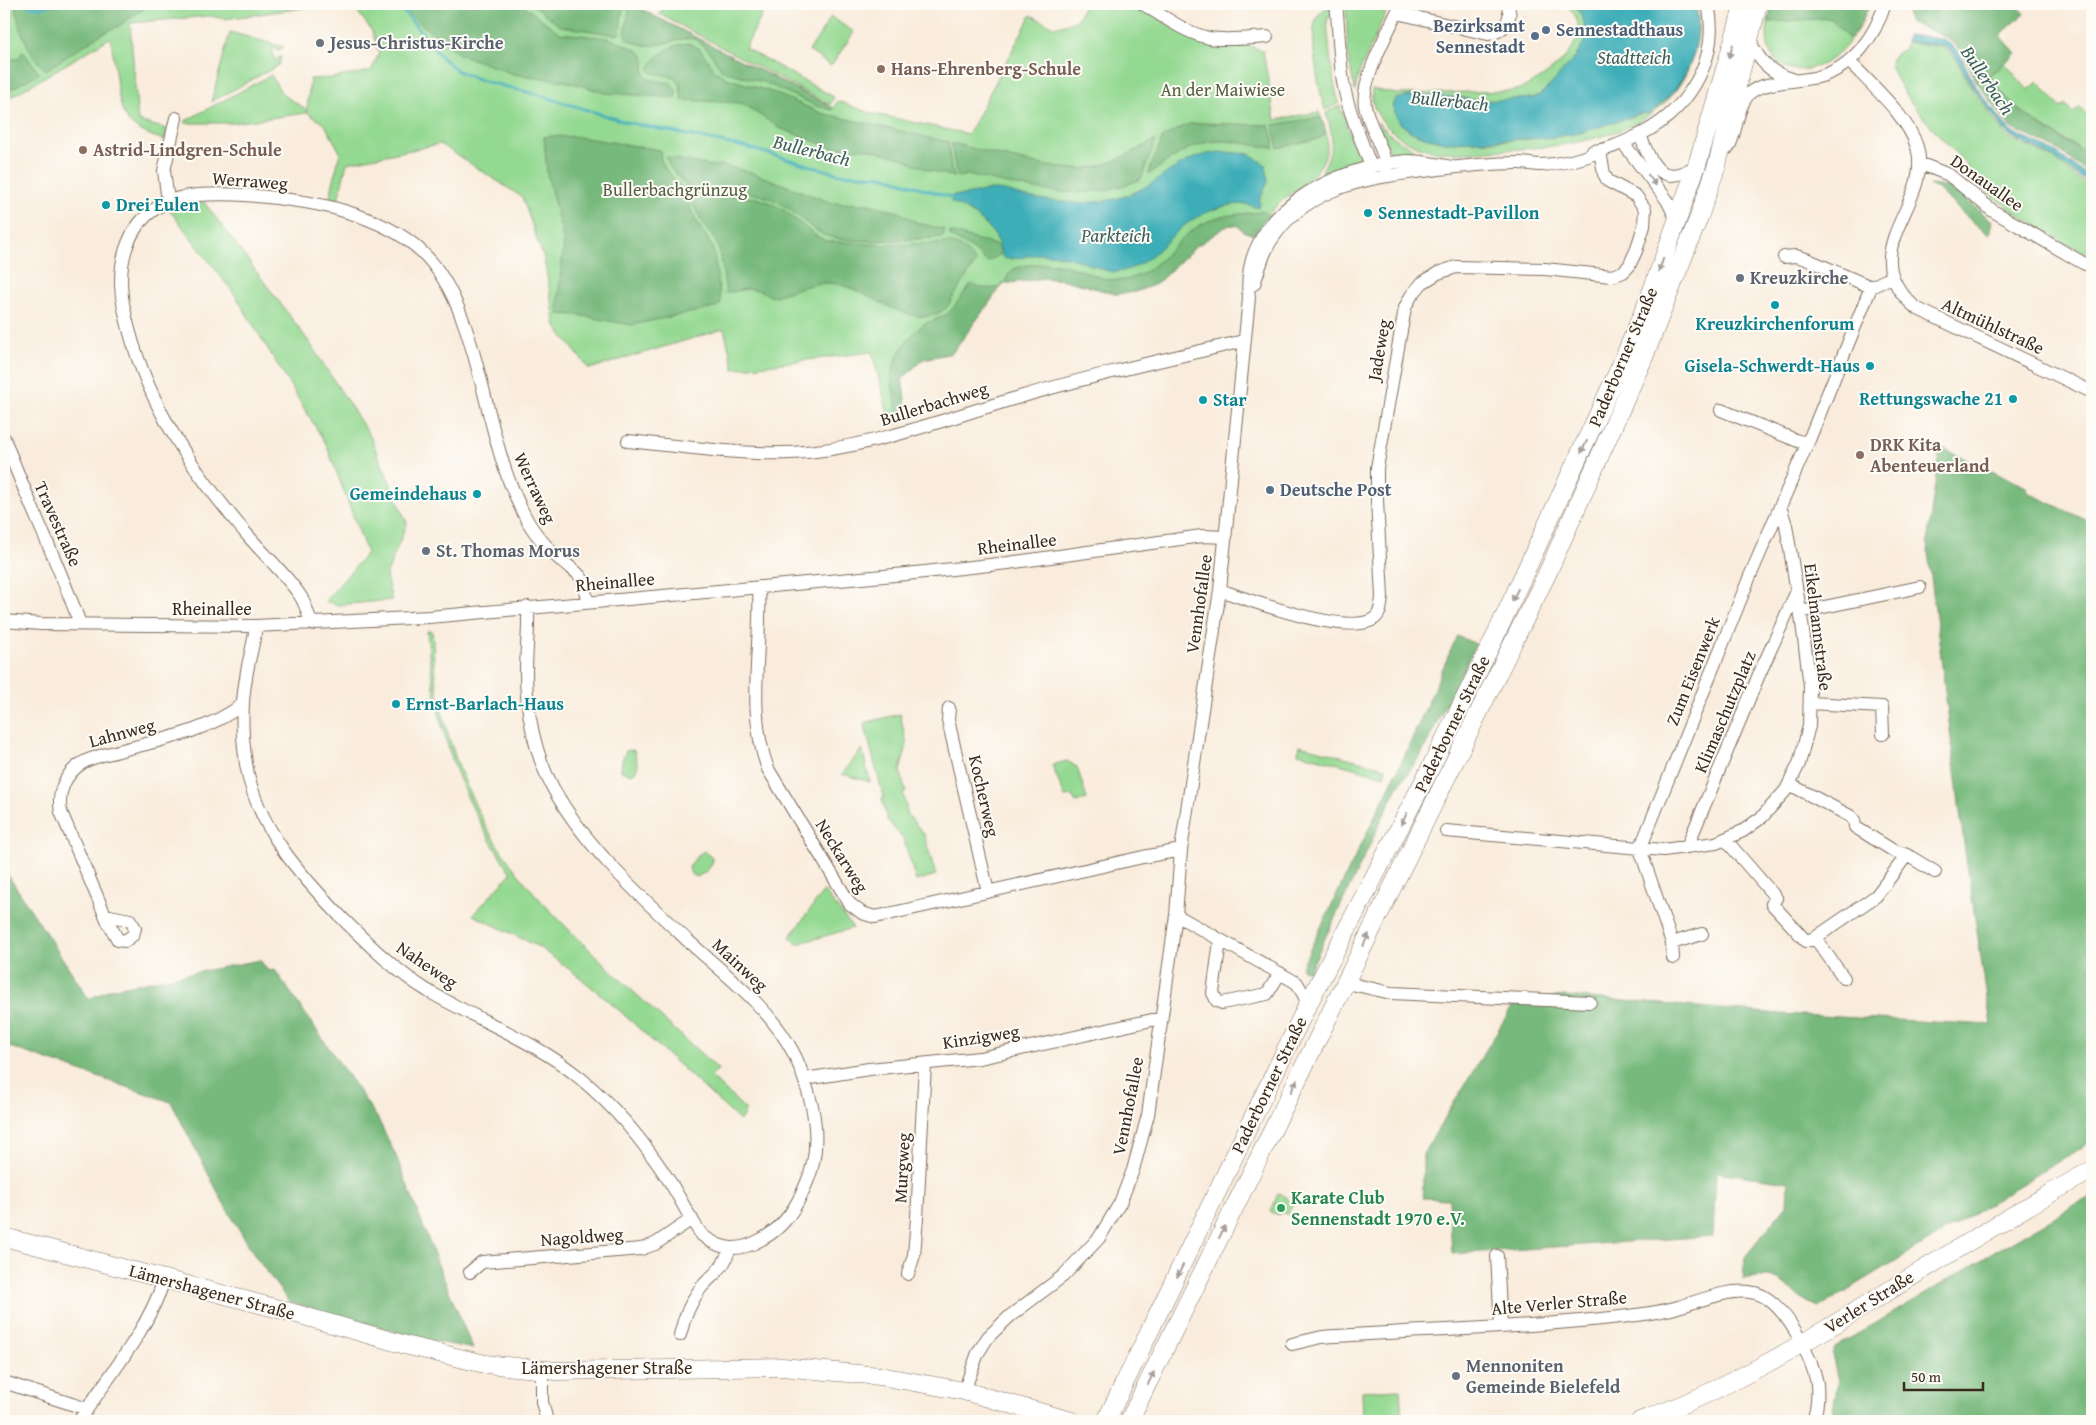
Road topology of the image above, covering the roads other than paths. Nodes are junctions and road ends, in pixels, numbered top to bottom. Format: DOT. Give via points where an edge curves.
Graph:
graph roads {
  1 [pos="1143,4"];
  2 [pos="1507,4"];
  3 [pos="1708,4"];
  4 [pos="1744,4"];
  5 [pos="1758,4"];
  6 [pos="1885,4"];
  7 [pos="1337,5"];
  8 [pos="1399,8"];
  9 [pos="1267,37"];
  10 [pos="1750,41"];
  11 [pos="1849,61"];
  12 [pos="1795,80"];
  13 [pos="176,118"];
  14 [pos="1640,135"];
  15 [pos="1376,136"];
  16 [pos="1360,140"];
  17 [pos="1623,143"];
  18 [pos="1600,151"];
  19 [pos="1919,163"];
  20 [pos="1697,165"];
  21 [pos="1717,165"];
  22 [pos="1371,167"];
  23 [pos="1388,169"];
  24 [pos="168,201"];
  25 [pos="1677,220"];
  26 [pos="1784,257"];
  27 [pos="2092,266"];
  28 [pos="1892,277"];
  29 [pos="1871,287"];
  30 [pos="1249,298"];
  31 [pos="1244,341"];
  32 [pos="2092,392"];
  33 [pos="1721,410"];
  34 [pos="4,438"];
  35 [pos="1809,440"];
  36 [pos="628,441"];
  37 [pos="1780,506"];
  38 [pos="1226,537"];
  39 [pos="1920,587"];
  40 [pos="759,588"];
  41 [pos="1220,590"];
  42 [pos="1797,591"];
  43 [pos="587,602"];
  44 [pos="528,608"];
  45 [pos="1800,612"];
  46 [pos="4,621"];
  47 [pos="80,624"];
  48 [pos="312,624"];
  49 [pos="256,626"];
  50 [pos="1810,703"];
  51 [pos="243,704"];
  52 [pos="950,708"];
  53 [pos="1883,734"];
  54 [pos="1789,784"];
  55 [pos="1446,832"];
  56 [pos="1725,839"];
  57 [pos="1687,847"];
  58 [pos="1640,849"];
  59 [pos="1181,850"];
  60 [pos="1907,854"];
  61 [pos="1936,872"];
  62 [pos="988,892"];
  63 [pos="105,915"];
  64 [pos="1176,915"];
  65 [pos="1702,934"];
  66 [pos="1815,938"];
  67 [pos="1220,941"];
  68 [pos="1672,943"];
  69 [pos="1673,958"];
  70 [pos="1280,973"];
  71 [pos="1844,978"];
  72 [pos="1345,980"];
  73 [pos="1590,1002"];
  74 [pos="1306,1008"];
  75 [pos="1161,1018"];
  76 [pos="925,1064"];
  77 [pos="805,1079"];
  78 [pos="2092,1170"];
  79 [pos="692,1219"];
  80 [pos="4,1237"];
  81 [pos="730,1249"];
  82 [pos="1497,1256"];
  83 [pos="470,1272"];
  84 [pos="908,1274"];
  85 [pos="164,1280"];
  86 [pos="1501,1326"];
  87 [pos="680,1335"];
  88 [pos="1292,1344"];
  89 [pos="1801,1344"];
  90 [pos="542,1371"];
  91 [pos="4,1382"];
  92 [pos="964,1392"];
  93 [pos="87,1409"];
  94 [pos="80,1421"];
  95 [pos="547,1421"];
  96 [pos="1071,1421"];
  97 [pos="1106,1421"];
  98 [pos="1129,1421"];
  99 [pos="1640,1421"];
  100 [pos="1813,1421"];
  1 -- 9 [label="street" via="1183,28 1207,37"];
  2 -- 8 [label="street" via="1510,13 1506,24 1500,31 1488,34"];
  3 -- 14 [label="street" via="1711,17 1709,44 1703,71 1677,109"];
  4 -- 20 [label="main road, Paderborner Straße, one-way"];
  5 -- 10 [label="main road, Paderborner Straße"];
  6 -- 11 [label="street" via="1872,35"];
  7 -- 16 [label="street" via="1344,83"];
  8 -- 15 [label="street" via="1365,90 1365,105"];
  10 -- 12 [label="street" via="1769,70"];
  10 -- 21 [label="main road, Paderborner Straße"];
  11 -- 12 [label="street" via="1819,76"];
  11 -- 19 [label="street" via="1910,131"];
  12 -- 21 [label="street" via="1756,88 1748,95 1732,141"];
  13 -- 24 [label="street" via="164,171"];
  14 -- 17 [label="street"];
  14 -- 20 [label="street" via="1652,165 1659,171 1674,176"];
  15 -- 16 [label="street"];
  15 -- 23 [label="street"];
  16 -- 22 [label="street"];
  17 -- 18 [label="street"];
  17 -- 25 [label="street, one-way" via="1667,200"];
  18 -- 23 [label="street" via="1582,160 1540,165 1520,163"];
  18 -- 41 [label="street, Jadeweg" via="1608,181 1636,196 1644,210 1644,226 1636,252 1622,272 1612,276 1545,269 1456,267 1422,283 1404,308 1377,468 1382,597 1376,618 1352,624 1313,619 1269,608"];
  19 -- 27 [label="street, Donauallee" via="1949,175 1993,211"];
  19 -- 28 [label="street, Altmühlstraße" via="1917,180 1892,241"];
  20 -- 25 [label="main road, Paderborner Straße"];
  72 -- 21 [label="main road, Paderborner Straße, one-way" via="1547,574 1644,357 1700,217"];
  22 -- 23 [label="street"];
  22 -- 30 [label="street" via="1317,188 1294,201 1276,219 1258,245 1251,264 1247,283"];
  23 -- 30 [label="street" via="1310,202 1291,216 1266,250"];
  24 -- 43 [label="street, Werraweg" via="199,196 243,195 331,208 400,234 421,251 448,288 465,329 494,437 518,500 535,532 581,577"];
  24 -- 48 [label="street, Werraweg" via="133,230 123,253 122,300 134,350 150,393 178,444 244,532 294,587"];
  25 -- 74 [label="main road, Paderborner Straße, one-way" via="1621,365 1532,560 1429,771"];
  26 -- 29 [label="street" via="1806,259"];
  28 -- 29 [label="street"];
  28 -- 32 [label="street, Altmühlstraße" via="1905,299 1916,308"];
  29 -- 35 [label="street"];
  30 -- 31 [label="street, Vennhofallee"];
  31 -- 36 [label="street, Bullerbachweg" via="1103,374 844,447 795,453 748,453"];
  31 -- 38 [label="street, Vennhofallee"];
  33 -- 35 [label="street" via="1798,441"];
  34 -- 47 [label="street, Travestraße"];
  35 -- 37 [label="street"];
  37 -- 42 [label="street, Eikelmannstraße"];
  37 -- 58 [label="street, Zum Eisenwerk"];
  38 -- 40 [label="street, Rheinallee" via="1202,536 1008,564"];
  38 -- 41 [label="street, Vennhofallee"];
  39 -- 45 [label="street"];
  40 -- 43 [label="street, Rheinallee"];
  40 -- 62 [label="street, Neckarweg" via="756,710 763,757 850,904 875,917"];
  41 -- 59 [label="street, Vennhofallee"];
  42 -- 45 [label="street, Eikelmannstraße"];
  42 -- 57 [label="street, Klimaschutzplatz"];
  43 -- 44 [label="street, Rheinallee"];
  44 -- 48 [label="street, Rheinallee"];
  44 -- 77 [label="street, Mainweg" via="526,675 530,714 543,766 554,789 573,819 608,862 770,1020 792,1050"];
  45 -- 50 [label="street, Eikelmannstraße"];
  46 -- 47 [label="street, Rheinallee"];
  47 -- 49 [label="street, Rheinallee"];
  48 -- 49 [label="street, Rheinallee"];
  49 -- 51 [label="street, Naheweg"];
  50 -- 53 [label="street" via="1882,707"];
  50 -- 54 [label="street, Eikelmannstraße" via="1809,726 1799,764"];
  51 -- 63 [label="street, Lahnweg" via="215,723 91,759 74,769 65,780 60,793 61,812"];
  51 -- 79 [label="street, Naheweg" via="246,761 253,793 272,832 302,875 360,936 398,970 429,991 570,1070 592,1088 647,1149"];
  52 -- 62 [label="street, Kocherweg" via="948,720"];
  54 -- 56 [label="street, Eikelmannstraße" via="1762,817"];
  54 -- 60 [label="street" via="1850,816 1855,827 1894,851"];
  55 -- 58 [label="street, Eikelmannstraße"];
  56 -- 57 [label="street, Eikelmannstraße"];
  56 -- 66 [label="street" via="1776,898 1772,904 1806,941"];
  57 -- 58 [label="street, Eikelmannstraße"];
  58 -- 68 [label="street"];
  59 -- 62 [label="street, Neckarweg"];
  59 -- 64 [label="street, Vennhofallee"];
  60 -- 61 [label="street"];
  60 -- 66 [label="street" via="1876,896"];
  64 -- 67 [label="street"];
  64 -- 75 [label="street, Vennhofallee"];
  65 -- 68 [label="street"];
  66 -- 71 [label="street"];
  67 -- 70 [label="street"];
  67 -- 70 [label="street" via="1213,993 1217,1001 1222,1003 1267,994"];
  68 -- 69 [label="street"];
  70 -- 74 [label="street" via="1297,983 1306,999"];
  72 -- 73 [label="street" via="1391,993"];
  98 -- 72 [label="main road, Paderborner Straße, one-way"];
  74 -- 97 [label="main road, Paderborner Straße, one-way"];
  75 -- 76 [label="street, Kinzigweg" via="980,1058"];
  75 -- 92 [label="street, Vennhofallee" via="1148,1115 1120,1203 1099,1238 1081,1258 988,1337 978,1353"];
  76 -- 77 [label="street, Kinzigweg"];
  76 -- 84 [label="street, Murgweg" via="917,1218 914,1255"];
  77 -- 81 [label="street, Mainweg" via="814,1116 815,1145 813,1163 800,1198 790,1216 764,1239 748,1247"];
  78 -- 89 [label="main road, Verler Straße" via="1993,1226"];
  79 -- 81 [label="street, Naheweg" via="709,1240"];
  79 -- 83 [label="street, Nagoldweg" via="641,1250 482,1262"];
  80 -- 85 [label="main road, Lämershagener Straße"];
  81 -- 87 [label="street" via="727,1261 694,1297"];
  82 -- 86 [label="street"];
  85 -- 90 [label="main road, Lämershagener Straße" via="469,1361"];
  85 -- 93 [label="street" via="146,1321"];
  86 -- 88 [label="street, Alte Verler Straße" via="1322,1337"];
  86 -- 89 [label="street, Alte Verler Straße" via="1655,1312 1744,1292 1763,1295 1776,1304"];
  89 -- 99 [label="main road, Verler Straße" via="1697,1399"];
  89 -- 100 [label="street, Alte Verler Straße" via="1817,1385"];
  90 -- 92 [label="main road, Lämershagener Straße" via="782,1367 880,1376"];
  90 -- 95 [label="street" via="542,1402"];
  91 -- 93 [label="street"];
  92 -- 96 [label="main road, Lämershagener Straße"];
  93 -- 94 [label="street"];
}
